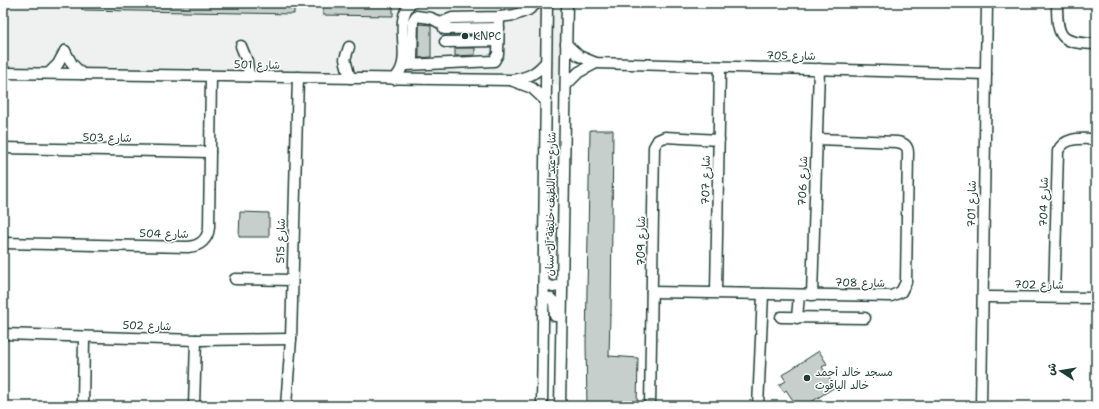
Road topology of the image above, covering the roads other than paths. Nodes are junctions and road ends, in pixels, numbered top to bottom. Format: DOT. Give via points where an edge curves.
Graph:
graph roads {
  1 [pos="411,3"];
  2 [pos="537,3"];
  3 [pos="547,3"];
  4 [pos="567,3"];
  5 [pos="987,3"];
  6 [pos="1057,3"];
  7 [pos="499,17"];
  8 [pos="498,28"];
  9 [pos="444,29"];
  10 [pos="498,41"];
  11 [pos="445,42"];
  12 [pos="566,44"];
  13 [pos="1096,44"];
  14 [pos="240,46"];
  15 [pos="349,47"];
  16 [pos="546,62"];
  17 [pos="596,64"];
  18 [pos="404,66"];
  19 [pos="720,67"];
  20 [pos="819,68"];
  21 [pos="3,73"];
  22 [pos="49,73"];
  23 [pos="82,74"];
  24 [pos="986,74"];
  25 [pos="211,76"];
  26 [pos="249,76"];
  27 [pos="298,77"];
  28 [pos="350,78"];
  29 [pos="394,78"];
  30 [pos="511,80"];
  31 [pos="566,85"];
  32 [pos="546,101"];
  33 [pos="817,139"];
  34 [pos="1096,139"];
  35 [pos="719,140"];
  36 [pos="3,148"];
  37 [pos="210,152"];
  38 [pos="3,243"];
  39 [pos="235,279"];
  40 [pos="292,280"];
  41 [pos="544,284"];
  42 [pos="562,285"];
  43 [pos="652,292"];
  44 [pos="716,292"];
  45 [pos="763,294"];
  46 [pos="799,294"];
  47 [pos="812,295"];
  48 [pos="543,296"];
  49 [pos="983,297"];
  50 [pos="1054,297"];
  51 [pos="1096,298"];
  52 [pos="781,317"];
  53 [pos="797,318"];
  54 [pos="865,318"];
  55 [pos="3,334"];
  56 [pos="84,337"];
  57 [pos="291,339"];
  58 [pos="196,340"];
  59 [pos="560,379"];
  60 [pos="83,406"];
  61 [pos="194,406"];
  62 [pos="286,406"];
  63 [pos="542,406"];
  64 [pos="560,406"];
  65 [pos="650,406"];
  66 [pos="758,406"];
  67 [pos="981,406"];
  1 -- 18 [label="street" via="404,15"];
  2 -- 7 [label="street" via="522,13"];
  3 -- 16 [label="street, شارع عبد اللطيف خليفة آل سنان"];
  4 -- 12 [label="street, شارع عبد اللطيف خليفة آل سنان"];
  5 -- 24 [label="street, شارع 701"];
  6 -- 13 [label="street" via="1057,25 1064,38 1074,43"];
  7 -- 8 [label="street"];
  7 -- 18 [label="street" via="452,18 440,23 431,18 416,16 413,22 412,59"];
  8 -- 9 [label="street"];
  8 -- 10 [label="street"];
  10 -- 11 [label="street"];
  10 -- 18 [label="street" via="498,57 491,62"];
  12 -- 17 [label="street, شارع 705" via="579,56"];
  12 -- 31 [label="street, شارع عبد اللطيف خليفة آل سنان"];
  14 -- 26 [label="street" via="248,61"];
  15 -- 28 [label="street" via="346,65"];
  16 -- 30 [label="street, شارع 501" via="534,74"];
  16 -- 32 [label="street, شارع عبد اللطيف خليفة آل سنان"];
  17 -- 19 [label="street, شارع 705"];
  17 -- 31 [label="street, شارع 705" via="579,72"];
  18 -- 29 [label="street" via="400,74"];
  19 -- 20 [label="street, شارع 705"];
  19 -- 35 [label="street, شارع 707"];
  20 -- 24 [label="street, شارع 705"];
  20 -- 33 [label="street, شارع 706"];
  21 -- 22 [label="street, شارع 501"];
  22 -- 23 [label="street, شارع 501"];
  22 -- 23 [label="street" via="65,51 72,64"];
  23 -- 25 [label="street, شارع 501"];
  24 -- 49 [label="street, شارع 701"];
  25 -- 26 [label="street, شارع 501"];
  25 -- 37 [label="street, شارع 504"];
  26 -- 27 [label="street, شارع 501"];
  27 -- 28 [label="street, شارع 501"];
  27 -- 40 [label="street, شارع 515"];
  28 -- 29 [label="street, شارع 501"];
  29 -- 30 [label="street, شارع 501"];
  30 -- 32 [label="street, شارع 501" via="532,88"];
  31 -- 42 [label="street, شارع عبد اللطيف خليفة آل سنان"];
  32 -- 41 [label="street, شارع عبد اللطيف خليفة آل سنان"];
  33 -- 47 [label="street, شارع 706"];
  33 -- 47 [label="street, شارع 708" via="897,142 907,147 906,278 901,292 890,296"];
  34 -- 50 [label="street, شارع 704" via="1069,140 1062,144 1058,151"];
  35 -- 43 [label="street, شارع 709" via="665,137 655,143"];
  35 -- 44 [label="street, شارع 707"];
  36 -- 37 [label="street, شارع 503"];
  37 -- 38 [label="street, شارع 504" via="210,227 207,237 199,244 188,246"];
  39 -- 40 [label="street"];
  40 -- 57 [label="street, شارع 515"];
  41 -- 42 [label="street" via="553,287"];
  41 -- 48 [label="street, شارع عبد اللطيف خليفة آل سنان"];
  42 -- 59 [label="street, شارع عبد اللطيف خليفة آل سنان"];
  43 -- 44 [label="street, شارع 708"];
  43 -- 65 [label="street, شارع 709"];
  44 -- 45 [label="street, شارع 708"];
  45 -- 46 [label="street, شارع 708"];
  45 -- 66 [label="street"];
  46 -- 47 [label="street, شارع 708"];
  46 -- 53 [label="street"];
  48 -- 59 [label="street" via="552,300 555,305 555,354"];
  48 -- 63 [label="street, شارع عبد اللطيف خليفة آل سنان"];
  49 -- 50 [label="street, شارع 702"];
  49 -- 67 [label="street, شارع 701"];
  50 -- 51 [label="street, شارع 702"];
  52 -- 53 [label="street"];
  53 -- 54 [label="street"];
  55 -- 56 [label="street, شارع 502"];
  56 -- 58 [label="street, شارع 502"];
  56 -- 60 [label="street"];
  57 -- 58 [label="street, شارع 502"];
  57 -- 62 [label="street, شارع 515"];
  58 -- 61 [label="street"];
  59 -- 64 [label="street, شارع عبد اللطيف خليفة آل سنان"];
}
